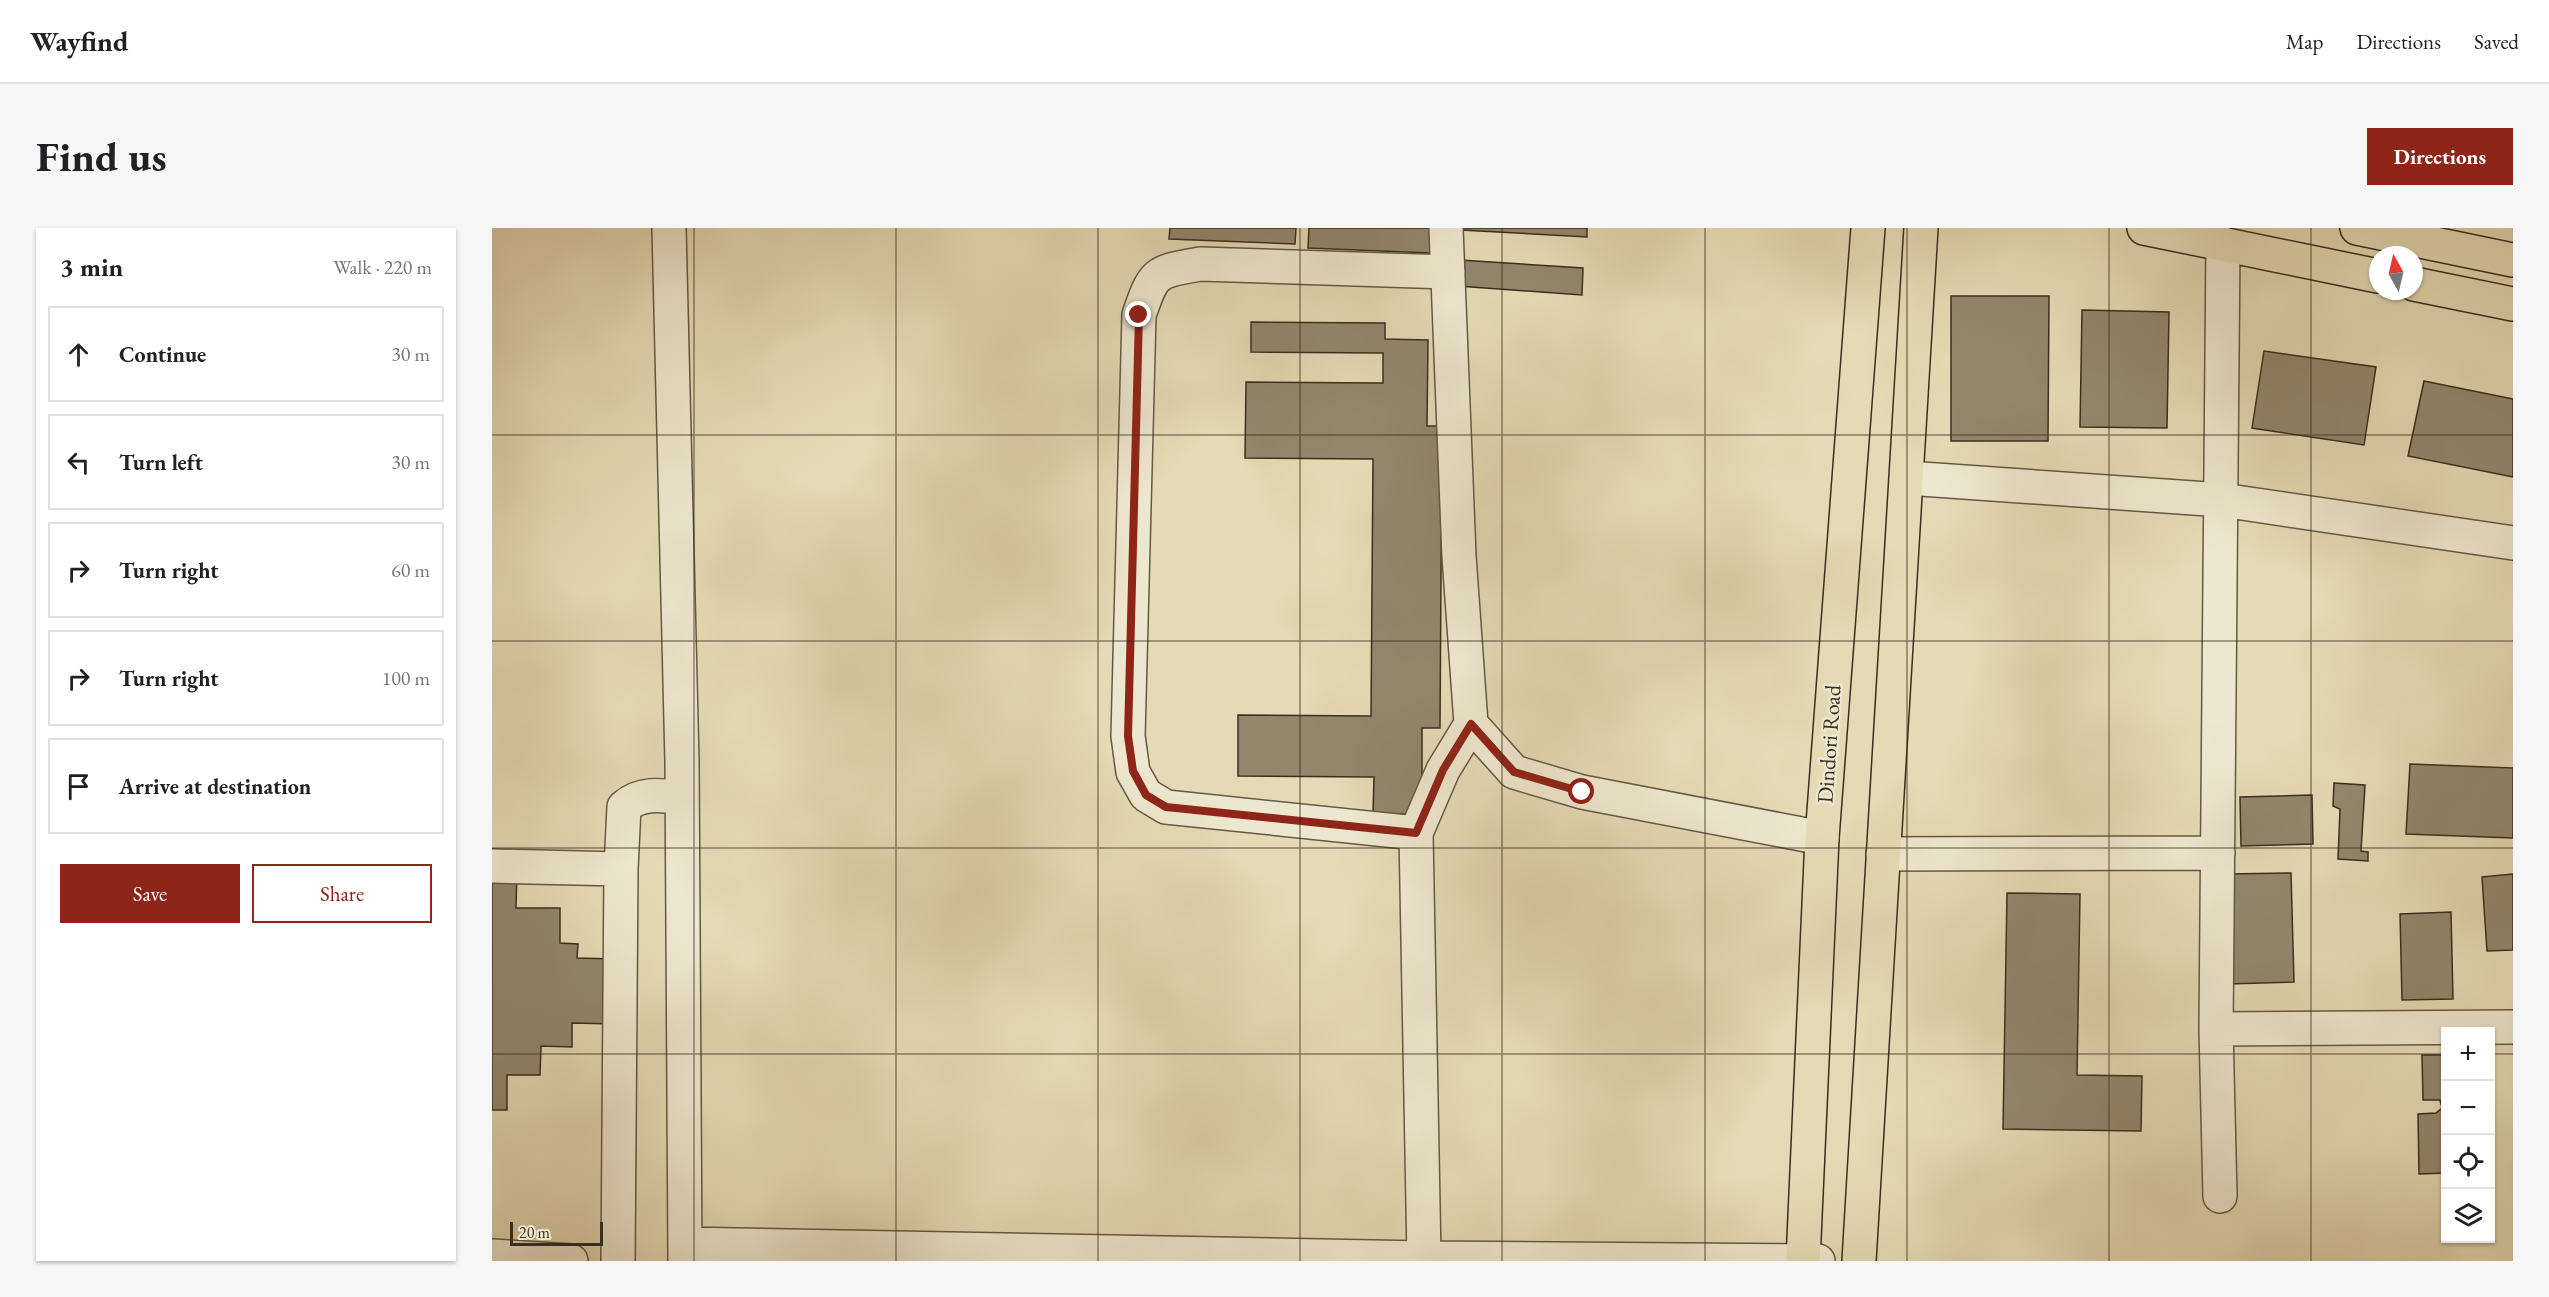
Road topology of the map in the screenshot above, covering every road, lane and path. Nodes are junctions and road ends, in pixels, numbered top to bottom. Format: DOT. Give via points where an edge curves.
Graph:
graph roads {
  1 [pos="669,228"];
  2 [pos="1446,228"];
  3 [pos="1868,228"];
  4 [pos="1921,228"];
  5 [pos="2144,228"];
  6 [pos="2357,228"];
  7 [pos="2223,244"];
  8 [pos="2513,260"];
  9 [pos="1448,272"];
  10 [pos="2369,274"];
  11 [pos="2423,286"];
  12 [pos="2513,304"];
  13 [pos="1906,478"];
  14 [pos="2222,500"];
  15 [pos="2513,543"];
  16 [pos="1471,724"];
  17 [pos="682,798"];
  18 [pos="1416,833"];
  19 [pos="1822,838"];
  20 [pos="2218,853"];
  21 [pos="1883,854"];
  22 [pos="492,866"];
  23 [pos="621,869"];
  24 [pos="2513,1027"];
  25 [pos="2216,1029"];
  26 [pos="2220,1196"];
  27 [pos="685,1253"];
  28 [pos="492,1256"];
  29 [pos="1424,1258"];
  30 [pos="571,1261"];
  31 [pos="618,1261"];
  32 [pos="1808,1261"];
  33 [pos="1859,1261"];
  1 -- 17 [label="street"];
  2 -- 9 [label="street"];
  3 -- 19 [label="main road, Dindori Road"];
  4 -- 13 [label="main road"];
  5 -- 7 [label="main road"];
  6 -- 8 [label="main road"];
  7 -- 10 [label="main road"];
  7 -- 14 [label="street"];
  9 -- 16 [label="street" via="1459,556"];
  9 -- 18 [label="street" via="1200,264 1163,271 1149,287 1139,315 1128,736 1133,771 1146,795 1166,807"];
  11 -- 12 [label="main road"];
  13 -- 14 [label="street"];
  13 -- 21 [label="main road"];
  14 -- 15 [label="street"];
  14 -- 20 [label="street"];
  16 -- 18 [label="street" via="1443,770"];
  16 -- 19 [label="street" via="1514,772 1582,792"];
  17 -- 23 [label="street" via="657,794 634,798 624,807"];
  17 -- 27 [label="street"];
  18 -- 29 [label="street"];
  19 -- 32 [label="main road, Dindori Road"];
  20 -- 21 [label="street"];
  20 -- 25 [label="street"];
  21 -- 33 [label="main road"];
  22 -- 23 [label="street"];
  23 -- 31 [label="street"];
  24 -- 25 [label="street"];
  25 -- 26 [label="street"];
  27 -- 29 [label="street"];
  28 -- 30 [label="street"];
  29 -- 32 [label="street"];
}
